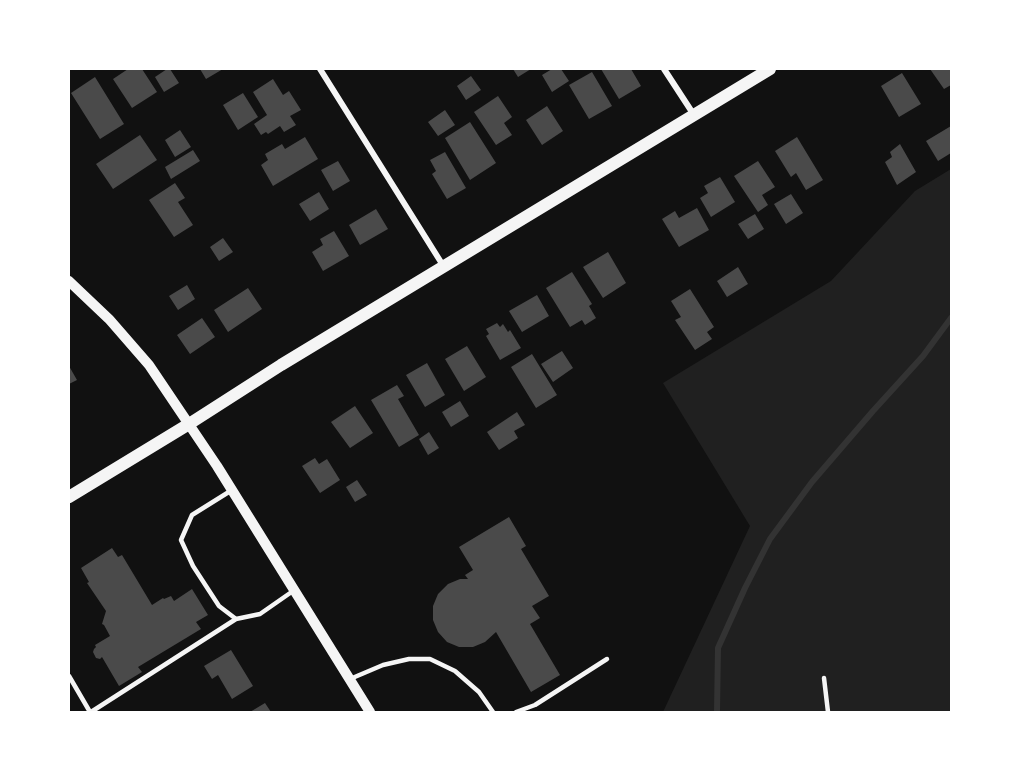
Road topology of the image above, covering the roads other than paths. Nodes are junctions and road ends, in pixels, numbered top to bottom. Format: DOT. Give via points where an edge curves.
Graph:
graph roads {
  1 [pos="320,69"];
  2 [pos="664,69"];
  3 [pos="770,69"];
  4 [pos="694,115"];
  5 [pos="444,267"];
  6 [pos="69,281"];
  7 [pos="189,424"];
  8 [pos="232,490"];
  9 [pos="69,497"];
  10 [pos="294,590"];
  11 [pos="236,620"];
  12 [pos="607,659"];
  13 [pos="69,676"];
  14 [pos="824,678"];
  15 [pos="350,679"];
  16 [pos="91,712"];
  17 [pos="370,712"];
  18 [pos="493,712"];
  19 [pos="516,712"];
  20 [pos="828,712"];
  1 -- 5 [label="street"];
  2 -- 4 [label="street"];
  3 -- 4 [label="main road"];
  4 -- 5 [label="main road"];
  5 -- 7 [label="main road"];
  6 -- 7 [label="street" via="149,365"];
  7 -- 8 [label="street"];
  7 -- 9 [label="main road"];
  8 -- 10 [label="street"];
  8 -- 11 [label="lane" via="192,515 181,540 219,606"];
  10 -- 11 [label="lane" via="260,614"];
  10 -- 15 [label="street"];
  11 -- 16 [label="lane"];
  12 -- 19 [label="lane" via="535,705"];
  13 -- 16 [label="lane"];
  14 -- 20 [label="lane"];
  15 -- 17 [label="street"];
  15 -- 18 [label="lane" via="409,658 430,659 455,671 479,692"];
}
